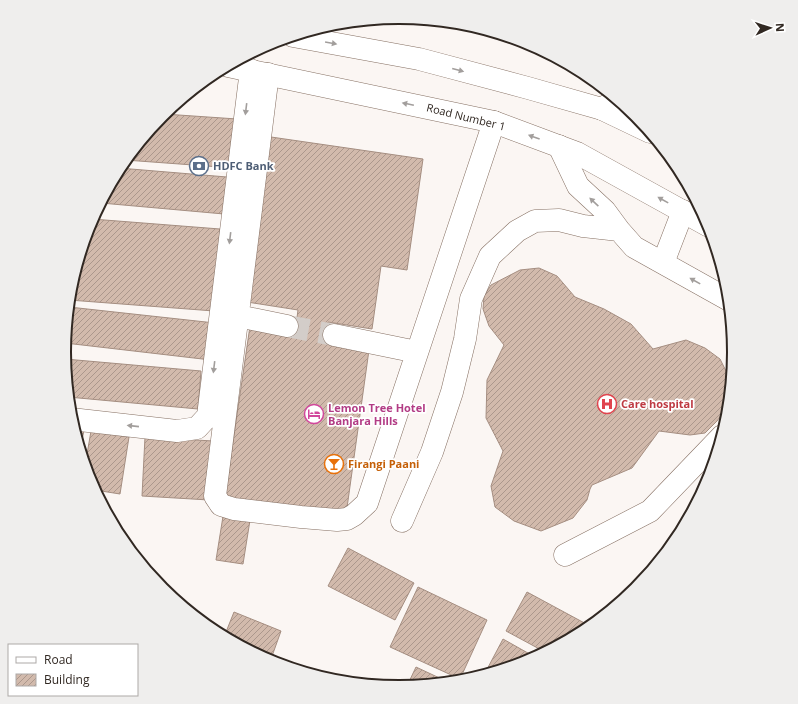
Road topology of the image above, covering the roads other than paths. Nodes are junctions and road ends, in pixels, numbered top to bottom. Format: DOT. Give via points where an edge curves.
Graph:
graph roads {
  1 [pos="304,38"];
  2 [pos="236,68"];
  3 [pos="259,72"];
  4 [pos="609,104"];
  5 [pos="627,116"];
  6 [pos="494,122"];
  7 [pos="559,146"];
  8 [pos="683,211"];
  9 [pos="699,220"];
  10 [pos="619,230"];
  11 [pos="663,263"];
  12 [pos="722,296"];
  13 [pos="238,316"];
  14 [pos="287,326"];
  15 [pos="334,335"];
  16 [pos="418,352"];
  17 [pos="78,420"];
  18 [pos="714,444"];
  19 [pos="402,521"];
  20 [pos="565,555"];
  1 -- 4 [label="main road, one-way" via="419,59 521,86"];
  2 -- 3 [label="main road, Road Number 1"];
  6 -- 3 [label="main road, Road Number 1, one-way"];
  3 -- 13 [label="main road"];
  3 -- 17 [label="main road, one-way" via="208,416 197,428 177,431"];
  4 -- 5 [label="main road"];
  7 -- 6 [label="main road, Road Number 1, one-way"];
  6 -- 16 [label="main road"];
  8 -- 7 [label="main road, Road Number 1, one-way" via="577,152"];
  10 -- 7 [label="main road, one-way" via="605,211 578,186"];
  8 -- 9 [label="main road, Road Number 1"];
  8 -- 11 [label="main road"];
  10 -- 11 [label="main road" via="634,247"];
  10 -- 19 [label="main road" via="559,220 535,221 518,230 490,256 472,298 452,392 432,452"];
  12 -- 11 [label="main road, one-way"];
  13 -- 14 [label="main road"];
  13 -- 16 [label="main road" via="215,496 221,505 234,509 337,520 354,515 367,503"];
  15 -- 16 [label="main road"];
  18 -- 20 [label="main road" via="650,510"];
}
